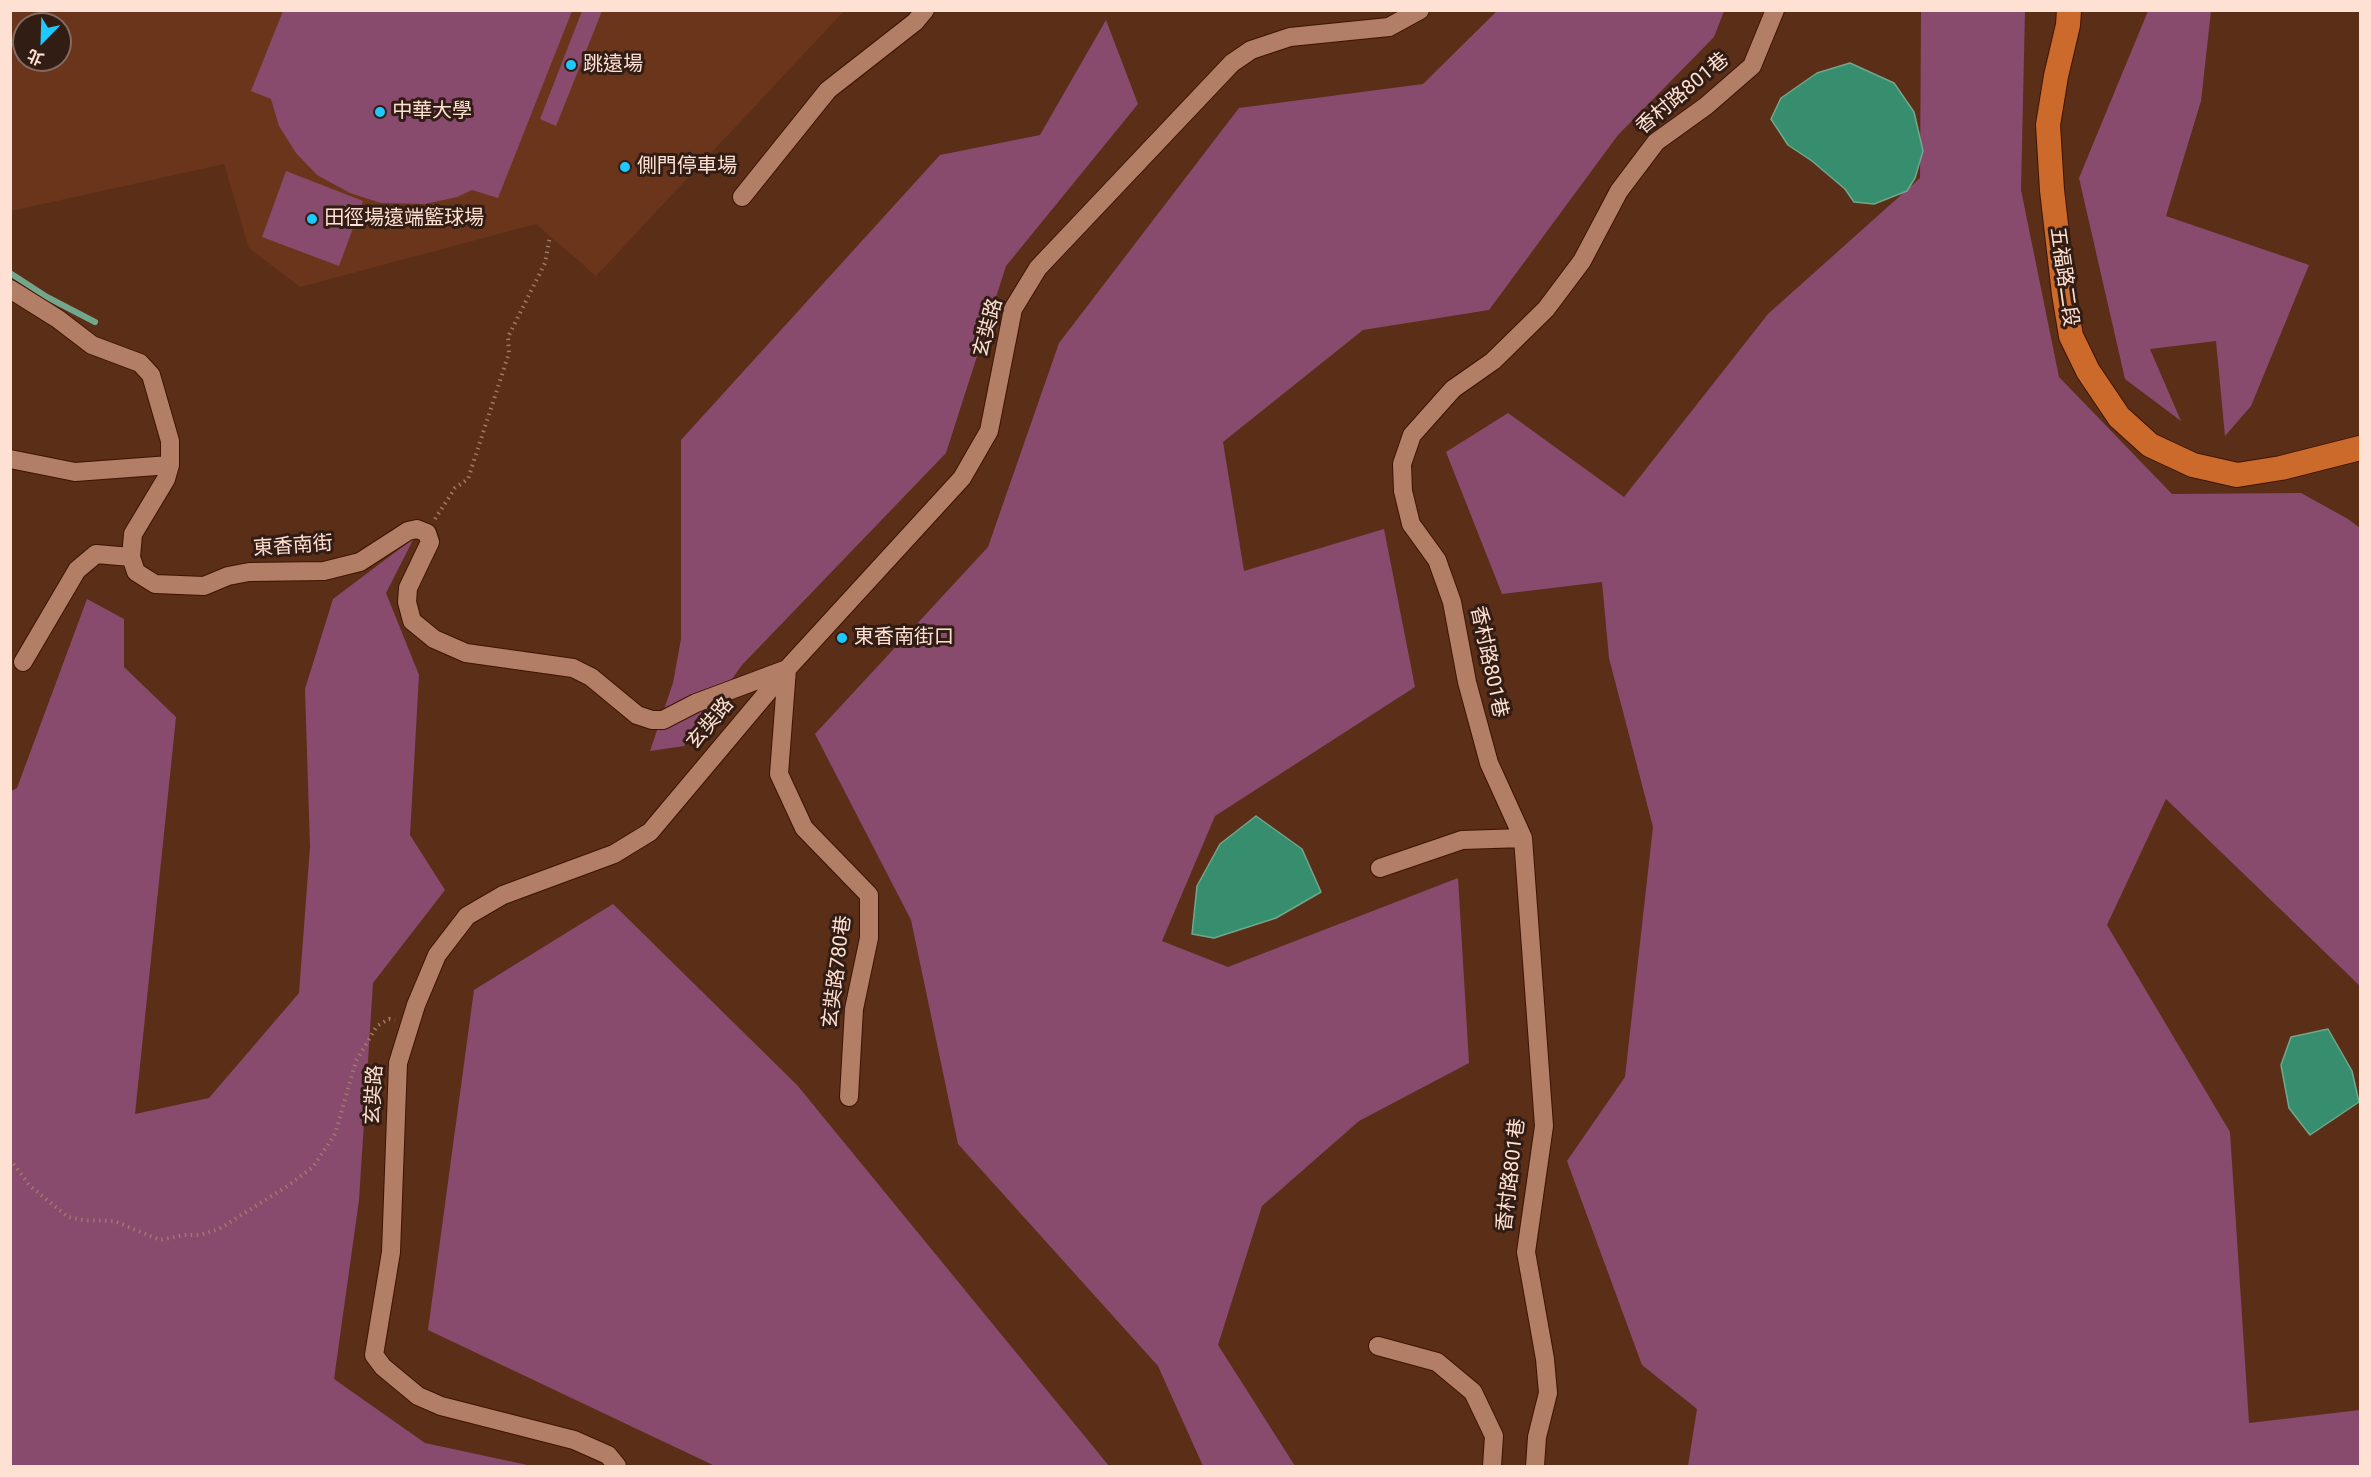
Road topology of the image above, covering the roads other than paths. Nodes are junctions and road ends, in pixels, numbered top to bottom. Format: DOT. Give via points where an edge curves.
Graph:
graph roads {
  1 [pos="925,10"];
  2 [pos="1420,10"];
  3 [pos="1775,10"];
  4 [pos="2069,10"];
  5 [pos="742,197"];
  6 [pos="10,289"];
  7 [pos="2361,448"];
  8 [pos="10,459"];
  9 [pos="170,465"];
  10 [pos="131,557"];
  11 [pos="23,662"];
  12 [pos="787,669"];
  13 [pos="1523,838"];
  14 [pos="1380,868"];
  15 [pos="849,1096"];
  16 [pos="1378,1346"];
  17 [pos="617,1467"];
  18 [pos="1492,1467"];
  19 [pos="1535,1467"];
  1 -- 5 [label="street" via="828,90"];
  2 -- 12 [label="street, 玄奘路" via="1389,27 1290,37 1251,50 1232,63 1038,268 1013,309 989,431 962,478"];
  3 -- 13 [label="street, 香村路801巷" via="1752,66 1656,142 1619,191 1582,261 1546,309 1493,361 1453,389 1412,435 1402,464 1403,491 1411,524 1437,560 1449,591 1467,682 1489,763"];
  4 -- 7 [label="main road, 五福路二段" via="2048,125 2064,294 2071,336 2088,371 2119,417 2150,445 2193,465 2237,474 2281,468"];
  6 -- 9 [label="street" via="92,345 140,363 151,375 170,441"];
  8 -- 9 [label="street" via="75,472"];
  9 -- 10 [label="street" via="166,479 133,534"];
  10 -- 11 [label="street" via="96,554 77,570"];
  10 -- 12 [label="street, 東香南街" via="136,572 155,584 204,586 249,572 324,571 360,561 417,529 427,533 430,542 408,588 412,621 434,639 466,653 573,668 591,677 637,715 652,720 663,720 696,703"];
  12 -- 15 [label="street, 玄奘路780巷" via="778,774 804,828 869,895 869,939 854,1009"];
  12 -- 17 [label="street, 玄奘路" via="650,832 614,854 503,895 467,916 437,955 398,1063 391,1252 374,1356 418,1396 441,1406 574,1440 608,1455"];
  13 -- 14 [label="street" via="1462,840"];
  13 -- 19 [label="street, 香村路801巷" via="1544,1126 1526,1252 1548,1393 1537,1437"];
  16 -- 18 [label="street" via="1437,1362 1473,1392 1494,1436"];
}
